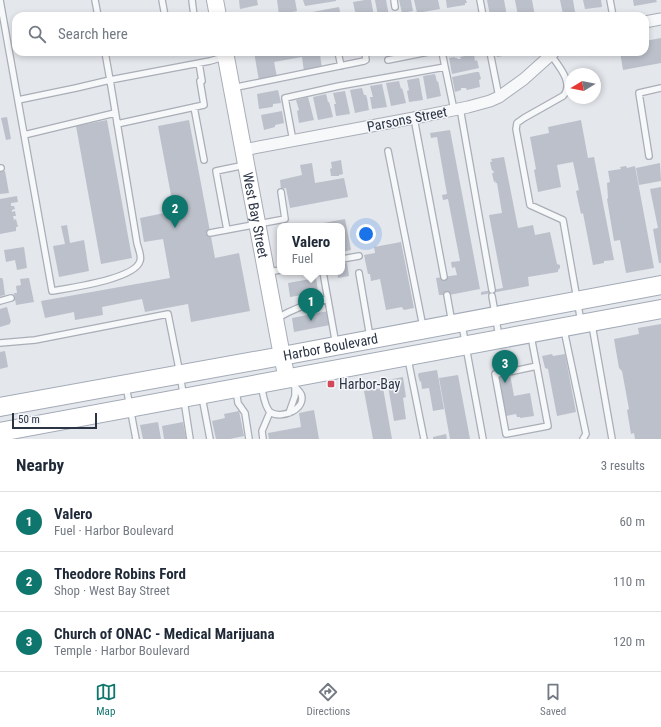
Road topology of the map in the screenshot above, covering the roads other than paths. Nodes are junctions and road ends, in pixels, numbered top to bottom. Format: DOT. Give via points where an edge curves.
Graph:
graph roads {
  1 [pos="0,0"];
  2 [pos="95,0"];
  3 [pos="162,0"];
  4 [pos="192,0"];
  5 [pos="215,0"];
  6 [pos="394,0"];
  7 [pos="480,0"];
  8 [pos="610,0"];
  9 [pos="395,6"];
  10 [pos="97,12"];
  11 [pos="164,12"];
  12 [pos="194,12"];
  13 [pos="217,12"];
  14 [pos="482,12"];
  15 [pos="612,12"];
  16 [pos="661,19"];
  17 [pos="649,21"];
  18 [pos="106,56"];
  19 [pos="221,56"];
  20 [pos="225,56"];
  21 [pos="339,56"];
  22 [pos="366,56"];
  23 [pos="408,56"];
  24 [pos="443,56"];
  25 [pos="491,56"];
  26 [pos="549,56"];
  27 [pos="554,56"];
  28 [pos="388,60"];
  29 [pos="199,63"];
  30 [pos="340,66"];
  31 [pos="445,67"];
  32 [pos="110,80"];
  33 [pos="232,88"];
  34 [pos="661,88"];
  35 [pos="499,97"];
  36 [pos="18,100"];
  37 [pos="194,108"];
  38 [pos="457,109"];
  39 [pos="115,113"];
  40 [pos="414,118"];
  41 [pos="117,124"];
  42 [pos="24,135"];
  43 [pos="293,141"];
  44 [pos="388,151"];
  45 [pos="649,156"];
  46 [pos="245,158"];
  47 [pos="204,160"];
  48 [pos="280,192"];
  49 [pos="257,224"];
  50 [pos="227,230"];
  51 [pos="210,233"];
  52 [pos="359,256"];
  53 [pos="345,258"];
  54 [pos="273,271"];
  55 [pos="359,274"];
  56 [pos="324,275"];
  57 [pos="444,277"];
  58 [pos="661,284"];
  59 [pos="492,290"];
  60 [pos="447,295"];
  61 [pos="492,296"];
  62 [pos="11,298"];
  63 [pos="328,299"];
  64 [pos="577,300"];
  65 [pos="0,301"];
  66 [pos="661,309"];
  67 [pos="496,316"];
  68 [pos="275,319"];
  69 [pos="457,323"];
  70 [pos="586,323"];
  71 [pos="564,327"];
  72 [pos="424,329"];
  73 [pos="530,334"];
  74 [pos="370,339"];
  75 [pos="500,339"];
  76 [pos="0,343"];
  77 [pos="336,345"];
  78 [pos="466,345"];
  79 [pos="282,356"];
  80 [pos="408,356"];
  81 [pos="537,366"];
  82 [pos="509,372"];
  83 [pos="180,374"];
  84 [pos="498,374"];
  85 [pos="291,383"];
  86 [pos="126,384"];
  87 [pos="261,384"];
  88 [pos="236,388"];
  89 [pos="202,394"];
  90 [pos="183,398"];
  91 [pos="0,407"];
  92 [pos="130,408"];
  93 [pos="270,412"];
  94 [pos="0,432"];
  95 [pos="136,439"];
  96 [pos="190,439"];
  97 [pos="210,439"];
  98 [pos="250,439"];
  99 [pos="263,439"];
  100 [pos="424,439"];
  101 [pos="483,439"];
  102 [pos="583,439"];
  103 [pos="612,439"];
  1 -- 36 [label="lane"];
  2 -- 10 [label="lane"];
  3 -- 11 [label="lane"];
  4 -- 12 [label="lane"];
  5 -- 13 [label="street"];
  6 -- 9 [label="lane"];
  7 -- 14 [label="lane"];
  8 -- 15 [label="lane"];
  16 -- 17 [label="street"];
  18 -- 32 [label="lane"];
  19 -- 29 [label="lane"];
  20 -- 33 [label="street, West Bay Street"];
  21 -- 30 [label="lane"];
  22 -- 30 [label="lane" via="366,60"];
  23 -- 28 [label="lane"];
  24 -- 31 [label="lane"];
  25 -- 35 [label="lane"];
  26 -- 35 [label="street, Parsons Street" via="524,79"];
  27 -- 64 [label="lane" via="566,80 566,93 517,123 516,129 530,205 563,220"];
  29 -- 32 [label="lane"];
  29 -- 37 [label="lane" via="204,105"];
  30 -- 33 [label="lane"];
  31 -- 38 [label="lane"];
  31 -- 43 [label="lane" via="285,98"];
  32 -- 36 [label="lane"];
  32 -- 39 [label="lane"];
  33 -- 46 [label="street, West Bay Street"];
  34 -- 45 [label="lane" via="639,93"];
  35 -- 38 [label="street, Parsons Street"];
  36 -- 42 [label="lane"];
  37 -- 41 [label="lane"];
  37 -- 47 [label="lane"];
  38 -- 40 [label="street, Parsons Street"];
  38 -- 59 [label="lane"];
  39 -- 41 [label="lane"];
  39 -- 42 [label="lane"];
  40 -- 43 [label="street, Parsons Street"];
  40 -- 57 [label="lane"];
  41 -- 42 [label="lane" via="141,260 130,272 104,281 52,291"];
  43 -- 46 [label="street, Parsons Street"];
  44 -- 72 [label="lane"];
  46 -- 49 [label="street, West Bay Street"];
  46 -- 50 [label="lane" via="216,171"];
  48 -- 49 [label="lane" via="286,219"];
  49 -- 50 [label="lane"];
  49 -- 54 [label="street, West Bay Street"];
  50 -- 51 [label="lane"];
  52 -- 53 [label="lane"];
  54 -- 68 [label="street, West Bay Street"];
  55 -- 74 [label="lane"];
  56 -- 63 [label="lane"];
  58 -- 64 [label="main road, Harbor Boulevard"];
  60 -- 69 [label="lane"];
  61 -- 67 [label="lane"];
  62 -- 65 [label="lane"];
  63 -- 68 [label="lane" via="310,303"];
  63 -- 77 [label="lane"];
  64 -- 67 [label="main road, Harbor Boulevard"];
  64 -- 70 [label="lane"];
  66 -- 70 [label="main road, Harbor Boulevard"];
  67 -- 69 [label="main road, Harbor Boulevard"];
  67 -- 75 [label="lane"];
  68 -- 79 [label="street, West Bay Street"];
  69 -- 72 [label="main road, Harbor Boulevard"];
  69 -- 78 [label="lane"];
  70 -- 71 [label="main road, Harbor Boulevard"];
  70 -- 103 [label="lane"];
  71 -- 73 [label="main road, Harbor Boulevard"];
  71 -- 102 [label="lane" via="586,434"];
  72 -- 74 [label="main road, Harbor Boulevard"];
  73 -- 75 [label="main road, Harbor Boulevard"];
  73 -- 81 [label="lane"];
  74 -- 77 [label="main road, Harbor Boulevard"];
  75 -- 78 [label="main road, Harbor Boulevard"];
  76 -- 83 [label="lane" via="35,340 168,314"];
  77 -- 79 [label="main road, Harbor Boulevard"];
  78 -- 80 [label="main road, Harbor Boulevard"];
  78 -- 101 [label="lane"];
  79 -- 83 [label="main road, Harbor Boulevard"];
  79 -- 85 [label="street, West Bay Street"];
  80 -- 85 [label="main road, Harbor Boulevard"];
  80 -- 100 [label="lane"];
  81 -- 82 [label="lane"];
  81 -- 84 [label="lane" via="548,426 506,434 495,374"];
  83 -- 86 [label="main road, Harbor Boulevard"];
  83 -- 90 [label="lane"];
  85 -- 87 [label="main road, Harbor Boulevard"];
  85 -- 93 [label="lane" via="295,396 289,413 280,415"];
  86 -- 91 [label="main road, Harbor Boulevard"];
  86 -- 92 [label="lane"];
  87 -- 88 [label="main road, Harbor Boulevard"];
  87 -- 93 [label="lane" via="265,403"];
  88 -- 89 [label="main road, Harbor Boulevard"];
  88 -- 98 [label="lane" via="238,403 245,413"];
  89 -- 90 [label="main road, Harbor Boulevard"];
  89 -- 97 [label="lane"];
  90 -- 92 [label="main road, Harbor Boulevard"];
  90 -- 96 [label="lane"];
  92 -- 94 [label="main road, Harbor Boulevard"];
  92 -- 95 [label="lane"];
  93 -- 99 [label="lane" via="262,430"];
}
